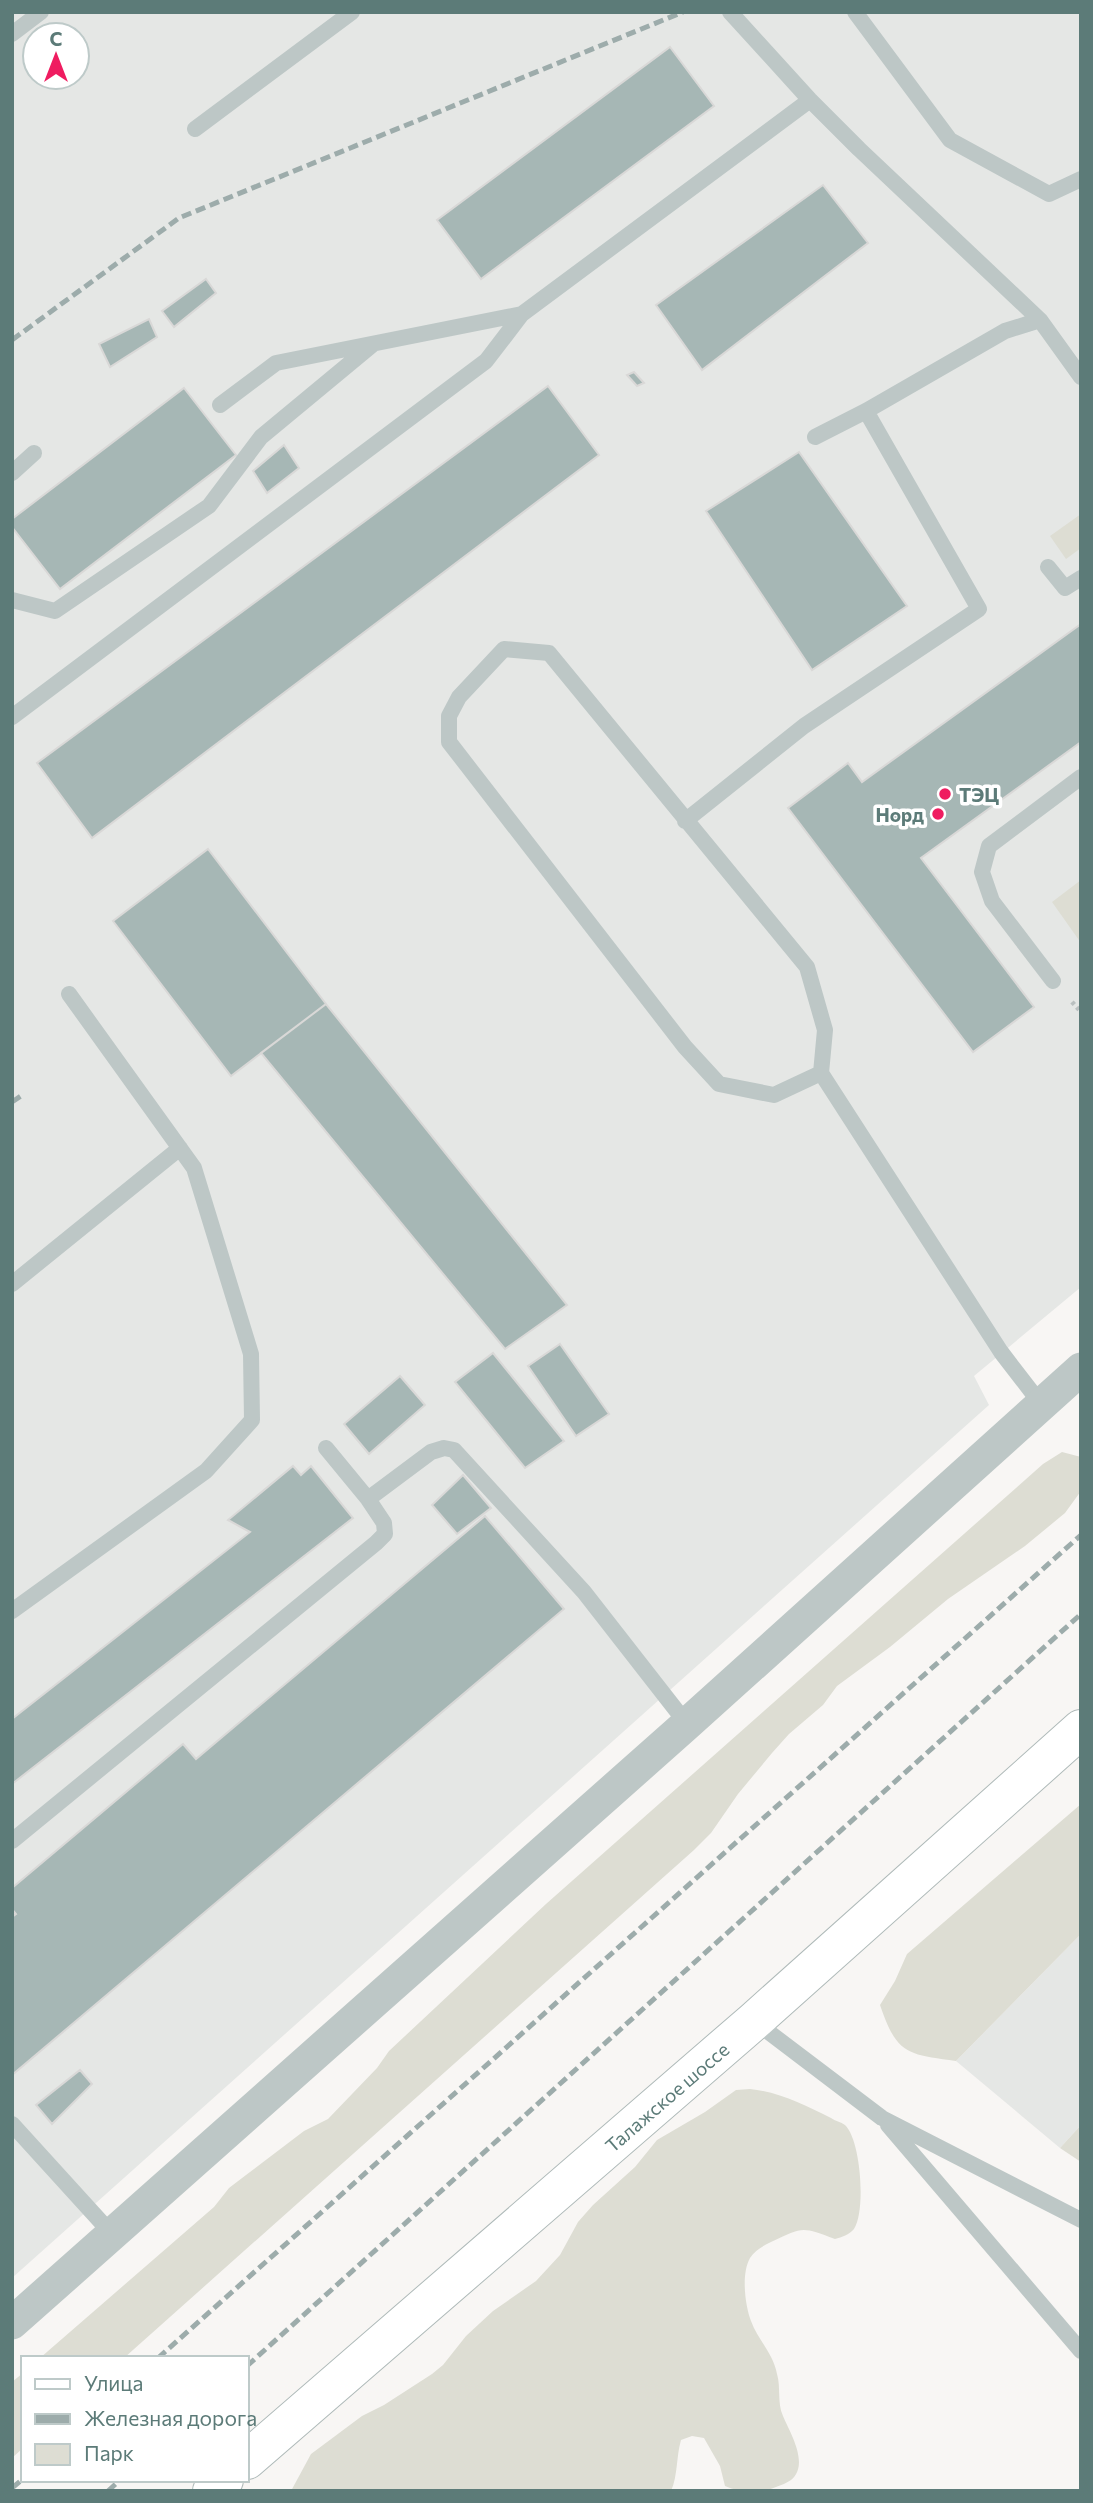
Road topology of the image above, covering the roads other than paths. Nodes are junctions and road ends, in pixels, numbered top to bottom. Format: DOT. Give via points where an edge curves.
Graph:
graph roads {
  1 [pos="41,12"];
  2 [pos="352,12"];
  3 [pos="730,12"];
  4 [pos="855,12"];
  5 [pos="12,34"];
  6 [pos="810,100"];
  7 [pos="195,129"];
  8 [pos="1081,179"];
  9 [pos="522,314"];
  10 [pos="1040,320"];
  11 [pos="374,344"];
  12 [pos="1081,377"];
  13 [pos="220,405"];
  14 [pos="866,411"];
  15 [pos="816,437"];
  16 [pos="34,453"];
  17 [pos="12,473"];
  18 [pos="1048,567"];
  19 [pos="1081,578"];
  20 [pos="12,600"];
  21 [pos="12,717"];
  22 [pos="1081,777"];
  23 [pos="685,821"];
  24 [pos="1053,981"];
  25 [pos="69,994"];
  26 [pos="821,1073"];
  27 [pos="180,1148"];
  28 [pos="12,1284"];
  29 [pos="1081,1369"];
  30 [pos="1041,1404"];
  31 [pos="326,1448"];
  32 [pos="368,1499"];
  33 [pos="12,1611"];
  34 [pos="687,1724"];
  35 [pos="1081,1729"];
  36 [pos="12,1841"];
  37 [pos="754,2021"];
  38 [pos="882,2118"];
  39 [pos="12,2124"];
  40 [pos="1081,2220"];
  41 [pos="112,2234"];
  42 [pos="15,2317"];
  43 [pos="1081,2351"];
  44 [pos="248,2459"];
  1 -- 5 [label="lane"];
  2 -- 7 [label="lane"];
  3 -- 6 [label="lane"];
  4 -- 8 [label="lane" via="950,141 1049,194"];
  6 -- 9 [label="lane"];
  6 -- 10 [label="lane"];
  9 -- 11 [label="lane"];
  9 -- 21 [label="lane" via="486,360"];
  10 -- 12 [label="lane"];
  10 -- 14 [label="lane" via="1005,331"];
  11 -- 13 [label="lane" via="276,363"];
  11 -- 20 [label="lane" via="261,437 209,506 55,611"];
  14 -- 15 [label="lane"];
  14 -- 23 [label="lane" via="979,609 804,726"];
  16 -- 17 [label="lane"];
  18 -- 19 [label="lane" via="1065,588"];
  22 -- 24 [label="lane" via="989,846 982,872 992,901"];
  23 -- 26 [label="lane" via="807,967 825,1030"];
  23 -- 26 [label="lane" via="549,653 504,649 458,697 449,716 449,743 685,1047 719,1084 774,1095"];
  25 -- 27 [label="lane"];
  26 -- 30 [label="lane" via="1001,1352"];
  27 -- 28 [label="lane"];
  27 -- 33 [label="lane" via="194,1168 251,1353 251,1420 206,1471"];
  29 -- 30 [label="street"];
  30 -- 34 [label="street"];
  31 -- 32 [label="lane"];
  32 -- 34 [label="lane" via="431,1452 454,1450 583,1592"];
  32 -- 36 [label="lane" via="384,1523 385,1534 376,1544"];
  34 -- 41 [label="street"];
  35 -- 37 [label="main road, Талажское шоссе"];
  37 -- 38 [label="lane"];
  37 -- 44 [label="main road, Талажское шоссе"];
  38 -- 40 [label="lane"];
  38 -- 43 [label="lane"];
  39 -- 41 [label="lane"];
  41 -- 42 [label="street"];
}
